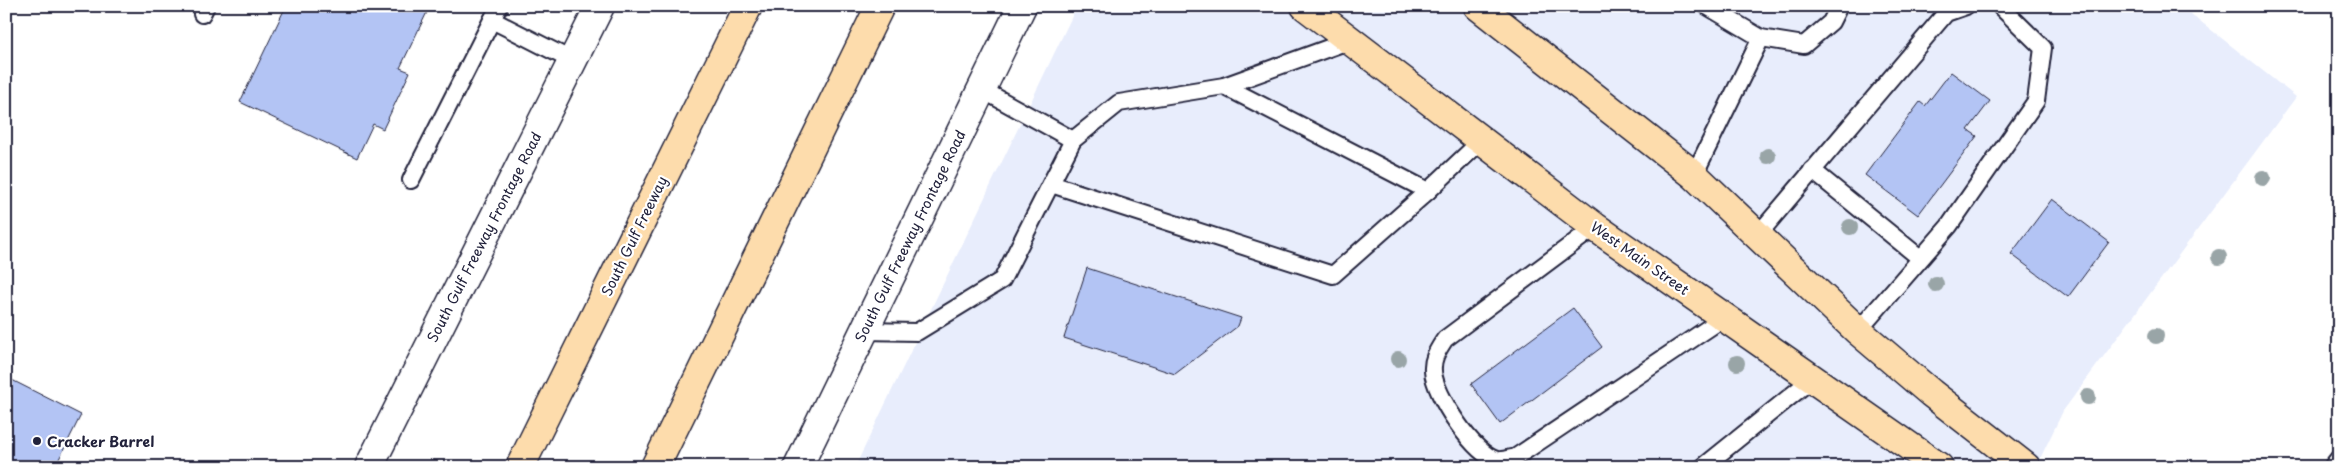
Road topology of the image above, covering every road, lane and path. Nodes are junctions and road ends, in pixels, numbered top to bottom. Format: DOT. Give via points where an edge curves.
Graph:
graph roads {
  1 [pos="600,6"];
  2 [pos="748,6"];
  3 [pos="880,6"];
  4 [pos="1305,6"];
  5 [pos="1478,6"];
  6 [pos="1707,6"];
  7 [pos="1839,6"];
  8 [pos="1966,6"];
  9 [pos="2000,6"];
  10 [pos="1021,7"];
  11 [pos="496,13"];
  12 [pos="1761,38"];
  13 [pos="1348,41"];
  14 [pos="573,60"];
  15 [pos="1224,86"];
  16 [pos="981,89"];
  17 [pos="1073,140"];
  18 [pos="1481,141"];
  19 [pos="1812,170"];
  20 [pos="1694,175"];
  21 [pos="411,180"];
  22 [pos="1051,184"];
  23 [pos="1428,191"];
  24 [pos="1595,227"];
  25 [pos="1757,236"];
  26 [pos="1920,258"];
  27 [pos="1725,317"];
  28 [pos="1858,330"];
  29 [pos="864,331"];
  30 [pos="1812,379"];
  31 [pos="686,402"];
  32 [pos="2339,458"];
  33 [pos="369,467"];
  34 [pos="520,467"];
  35 [pos="655,467"];
  36 [pos="666,467"];
  37 [pos="798,467"];
  38 [pos="1703,467"];
  39 [pos="1939,467"];
  40 [pos="2026,467"];
  41 [pos="2332,467"];
  1 -- 14 [label="main road, South Gulf Freeway Frontage Road"];
  2 -- 34 [label="main road, South Gulf Freeway"];
  3 -- 31 [label="main road"];
  4 -- 13 [label="main road, West Main Street"];
  5 -- 20 [label="main road"];
  6 -- 12 [label="lane"];
  7 -- 12 [label="lane" via="1831,22 1804,45"];
  8 -- 19 [label="lane" via="1946,13"];
  9 -- 26 [label="lane" via="2043,48 2036,101 1949,226"];
  10 -- 16 [label="main road, South Gulf Freeway Frontage Road"];
  11 -- 14 [label="lane"];
  11 -- 21 [label="lane"];
  12 -- 20 [label="lane"];
  13 -- 15 [label="lane"];
  13 -- 18 [label="main road, West Main Street"];
  14 -- 33 [label="main road, South Gulf Freeway Frontage Road"];
  15 -- 17 [label="lane" via="1119,103"];
  15 -- 23 [label="lane"];
  16 -- 17 [label="lane"];
  16 -- 29 [label="main road, South Gulf Freeway Frontage Road"];
  17 -- 22 [label="lane"];
  18 -- 23 [label="lane"];
  18 -- 24 [label="main road, West Main Street"];
  19 -- 25 [label="lane"];
  19 -- 26 [label="lane"];
  20 -- 25 [label="main road"];
  22 -- 23 [label="lane" via="1333,275"];
  22 -- 29 [label="lane" via="1002,280 917,332"];
  24 -- 27 [label="main road, West Main Street"];
  24 -- 27 [label="lane" via="1446,339 1434,356 1433,372 1439,395 1480,452 1498,461 1516,457"];
  25 -- 28 [label="main road"];
  26 -- 28 [label="lane"];
  27 -- 30 [label="main road, West Main Street"];
  28 -- 40 [label="main road"];
  29 -- 37 [label="main road, South Gulf Freeway Frontage Road"];
  30 -- 38 [label="lane"];
  30 -- 39 [label="main road, West Main Street"];
  31 -- 35 [label="main road"];
  31 -- 36 [label="main road"];
  32 -- 41 [label="lane"];
}
